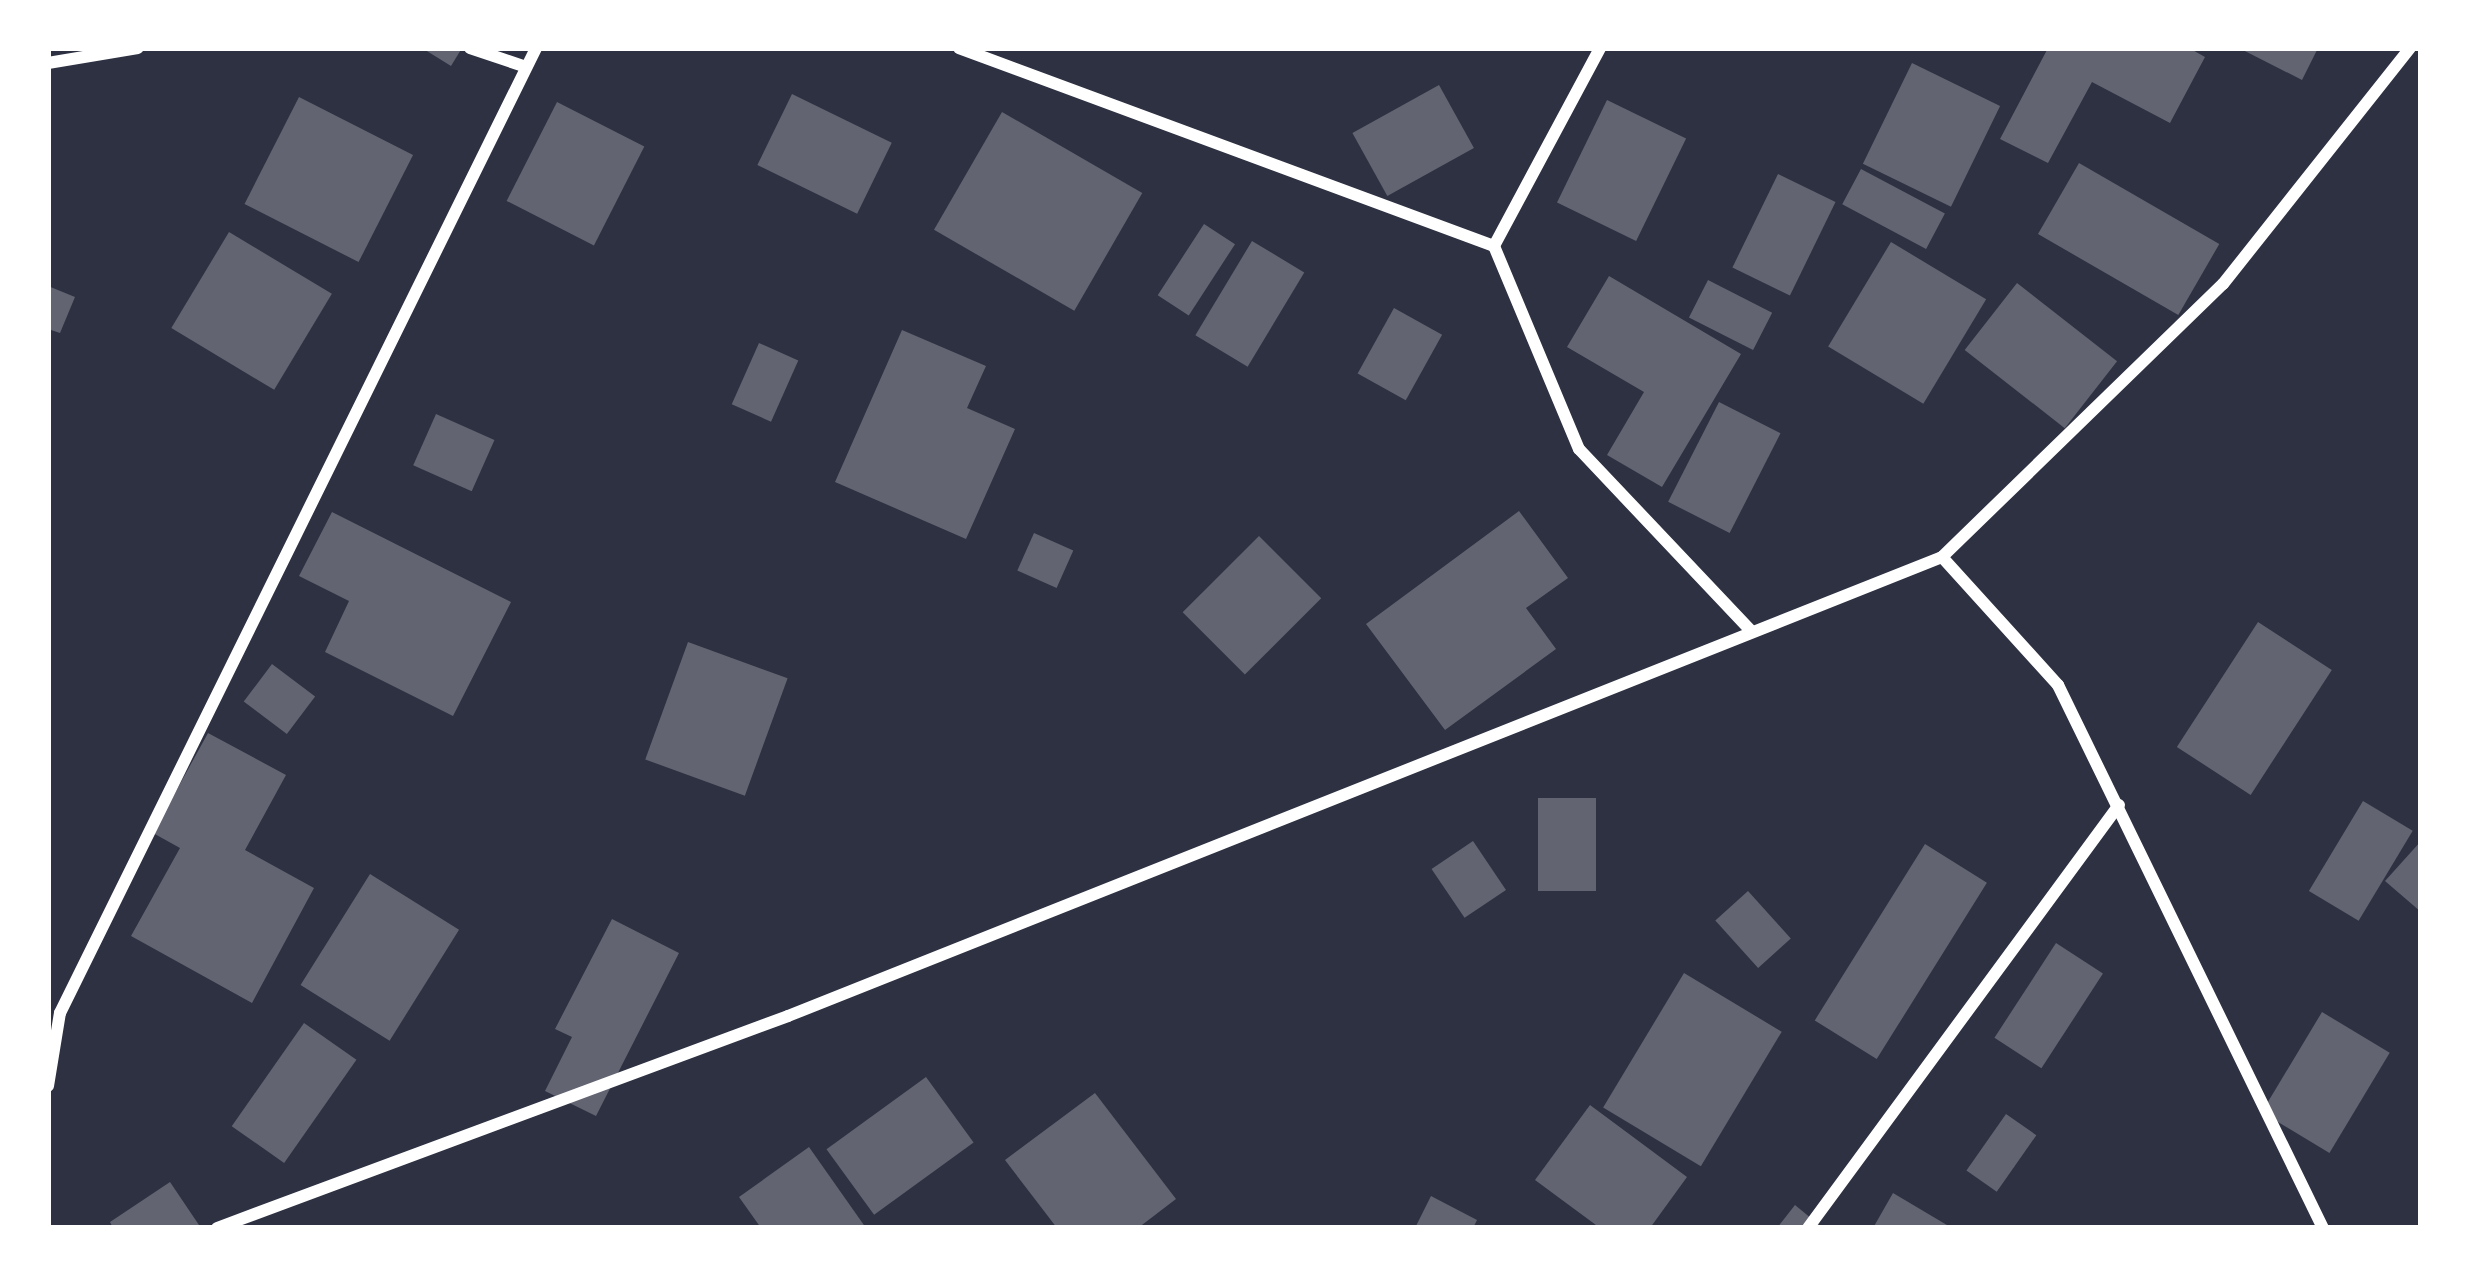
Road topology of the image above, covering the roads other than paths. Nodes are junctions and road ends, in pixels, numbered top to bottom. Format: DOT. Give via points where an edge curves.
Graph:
graph roads {
  1 [pos="138,48"];
  2 [pos="470,48"];
  3 [pos="536,48"];
  4 [pos="959,48"];
  5 [pos="1600,48"];
  6 [pos="2410,48"];
  7 [pos="48,62"];
  8 [pos="526,68"];
  9 [pos="1494,246"];
  10 [pos="1942,557"];
  11 [pos="1750,630"];
  12 [pos="2119,805"];
  13 [pos="48,1086"];
  14 [pos="217,1228"];
  15 [pos="1808,1228"];
  16 [pos="2323,1228"];
  1 -- 7 [label="street"];
  2 -- 8 [label="street"];
  3 -- 8 [label="street"];
  4 -- 9 [label="street"];
  5 -- 9 [label="street"];
  6 -- 10 [label="street" via="2223,284"];
  8 -- 13 [label="street" via="60,1013"];
  9 -- 11 [label="street" via="1579,449"];
  10 -- 11 [label="street"];
  10 -- 12 [label="street" via="2058,685"];
  11 -- 14 [label="street" via="788,1016"];
  12 -- 15 [label="street"];
  12 -- 16 [label="street"];
}
